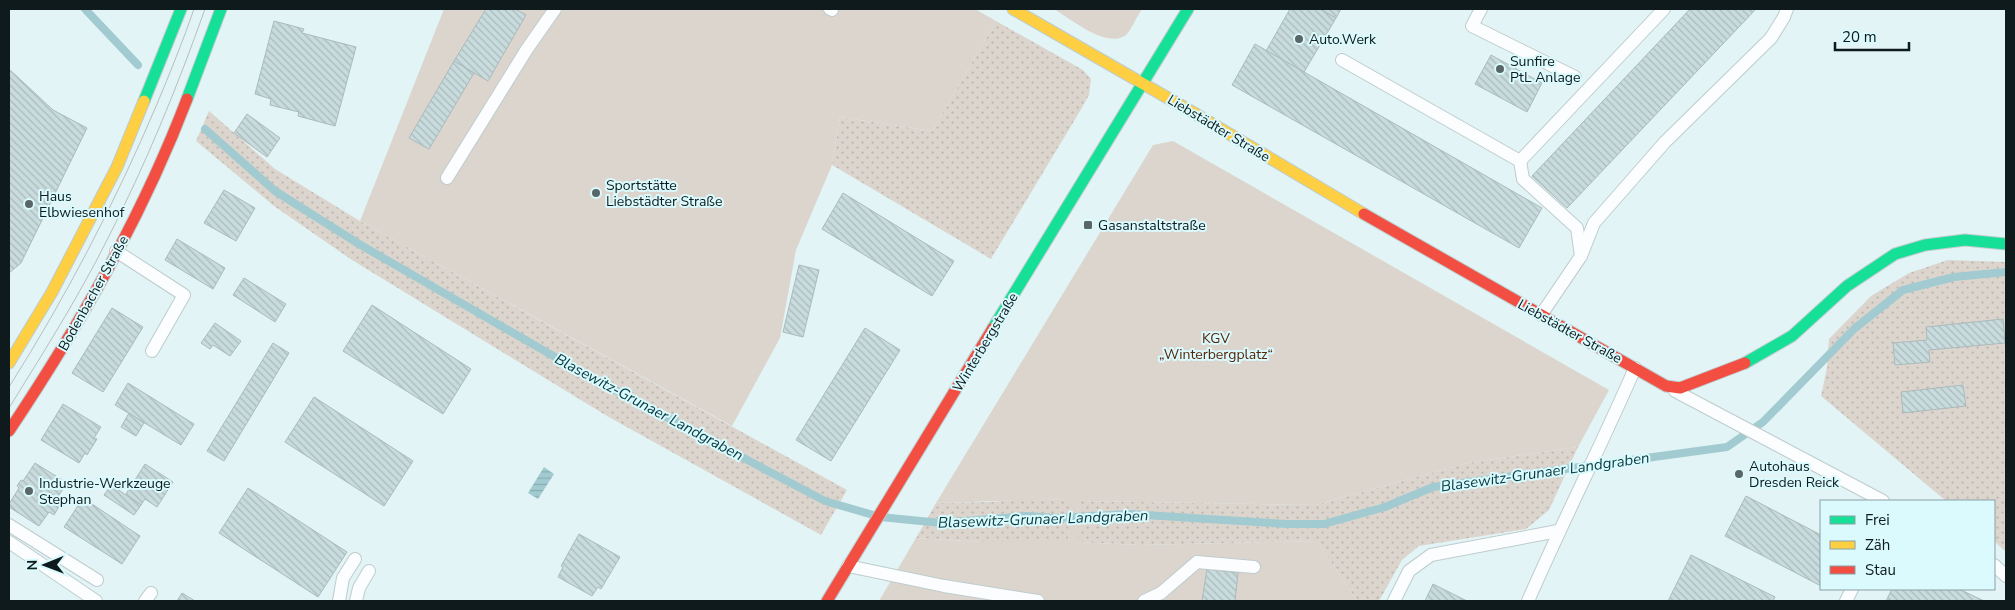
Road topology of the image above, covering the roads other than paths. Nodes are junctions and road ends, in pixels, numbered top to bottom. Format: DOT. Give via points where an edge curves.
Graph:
graph roads {
  1 [pos="182,9"];
  2 [pos="221,9"];
  3 [pos="555,9"];
  4 [pos="1013,9"];
  5 [pos="1188,9"];
  6 [pos="1481,9"];
  7 [pos="1664,9"];
  8 [pos="1787,9"];
  9 [pos="1342,60"];
  10 [pos="1575,77"];
  11 [pos="1143,82"];
  12 [pos="1520,161"];
  13 [pos="447,178"];
  14 [pos="2006,244"];
  15 [pos="116,251"];
  16 [pos="1581,256"];
  17 [pos="1541,315"];
  18 [pos="152,351"];
  19 [pos="9,363"];
  20 [pos="1635,368"];
  21 [pos="1666,386"];
  22 [pos="9,431"];
  23 [pos="1881,500"];
  24 [pos="9,525"];
  25 [pos="1558,531"];
  26 [pos="9,542"];
  27 [pos="355,559"];
  28 [pos="848,566"];
  29 [pos="1254,566"];
  30 [pos="1995,567"];
  31 [pos="369,571"];
  32 [pos="2006,576"];
  33 [pos="97,580"];
  34 [pos="96,601"];
  35 [pos="339,601"];
  36 [pos="356,601"];
  37 [pos="827,601"];
  38 [pos="1038,601"];
  39 [pos="1144,601"];
  40 [pos="1394,601"];
  41 [pos="1528,601"];
  1 -- 19 [label="street" via="117,168 52,292"];
  2 -- 15 [label="street, Bodenbacher Straße" via="193,86 148,192"];
  3 -- 13 [label="lane" via="526,49"];
  4 -- 11 [label="street, Liebstädter Straße"];
  5 -- 11 [label="street, Winterbergstraße"];
  6 -- 10 [label="lane" via="1472,26"];
  7 -- 12 [label="lane"];
  8 -- 16 [label="lane" via="1771,38 1666,142 1594,223"];
  9 -- 12 [label="lane"];
  11 -- 17 [label="street, Liebstädter Straße" via="1327,193"];
  11 -- 28 [label="street, Winterbergstraße"];
  12 -- 16 [label="lane" via="1523,179 1577,228"];
  14 -- 21 [label="street" via="1965,240 1895,254 1847,286 1792,336 1748,362 1680,388"];
  15 -- 18 [label="lane" via="184,295"];
  15 -- 22 [label="street, Bodenbacher Straße" via="81,319"];
  16 -- 17 [label="lane"];
  17 -- 20 [label="street, Liebstädter Straße"];
  20 -- 21 [label="street, Liebstädter Straße"];
  20 -- 25 [label="lane" via="1582,487"];
  21 -- 23 [label="lane"];
  24 -- 33 [label="lane"];
  25 -- 40 [label="lane" via="1431,555 1409,571"];
  25 -- 41 [label="lane"];
  26 -- 34 [label="lane"];
  27 -- 35 [label="lane" via="343,578"];
  28 -- 37 [label="street, Winterbergstraße"];
  28 -- 38 [label="lane"];
  29 -- 39 [label="lane" via="1197,562 1161,592"];
  30 -- 32 [label="lane"];
  31 -- 36 [label="lane"];
}
